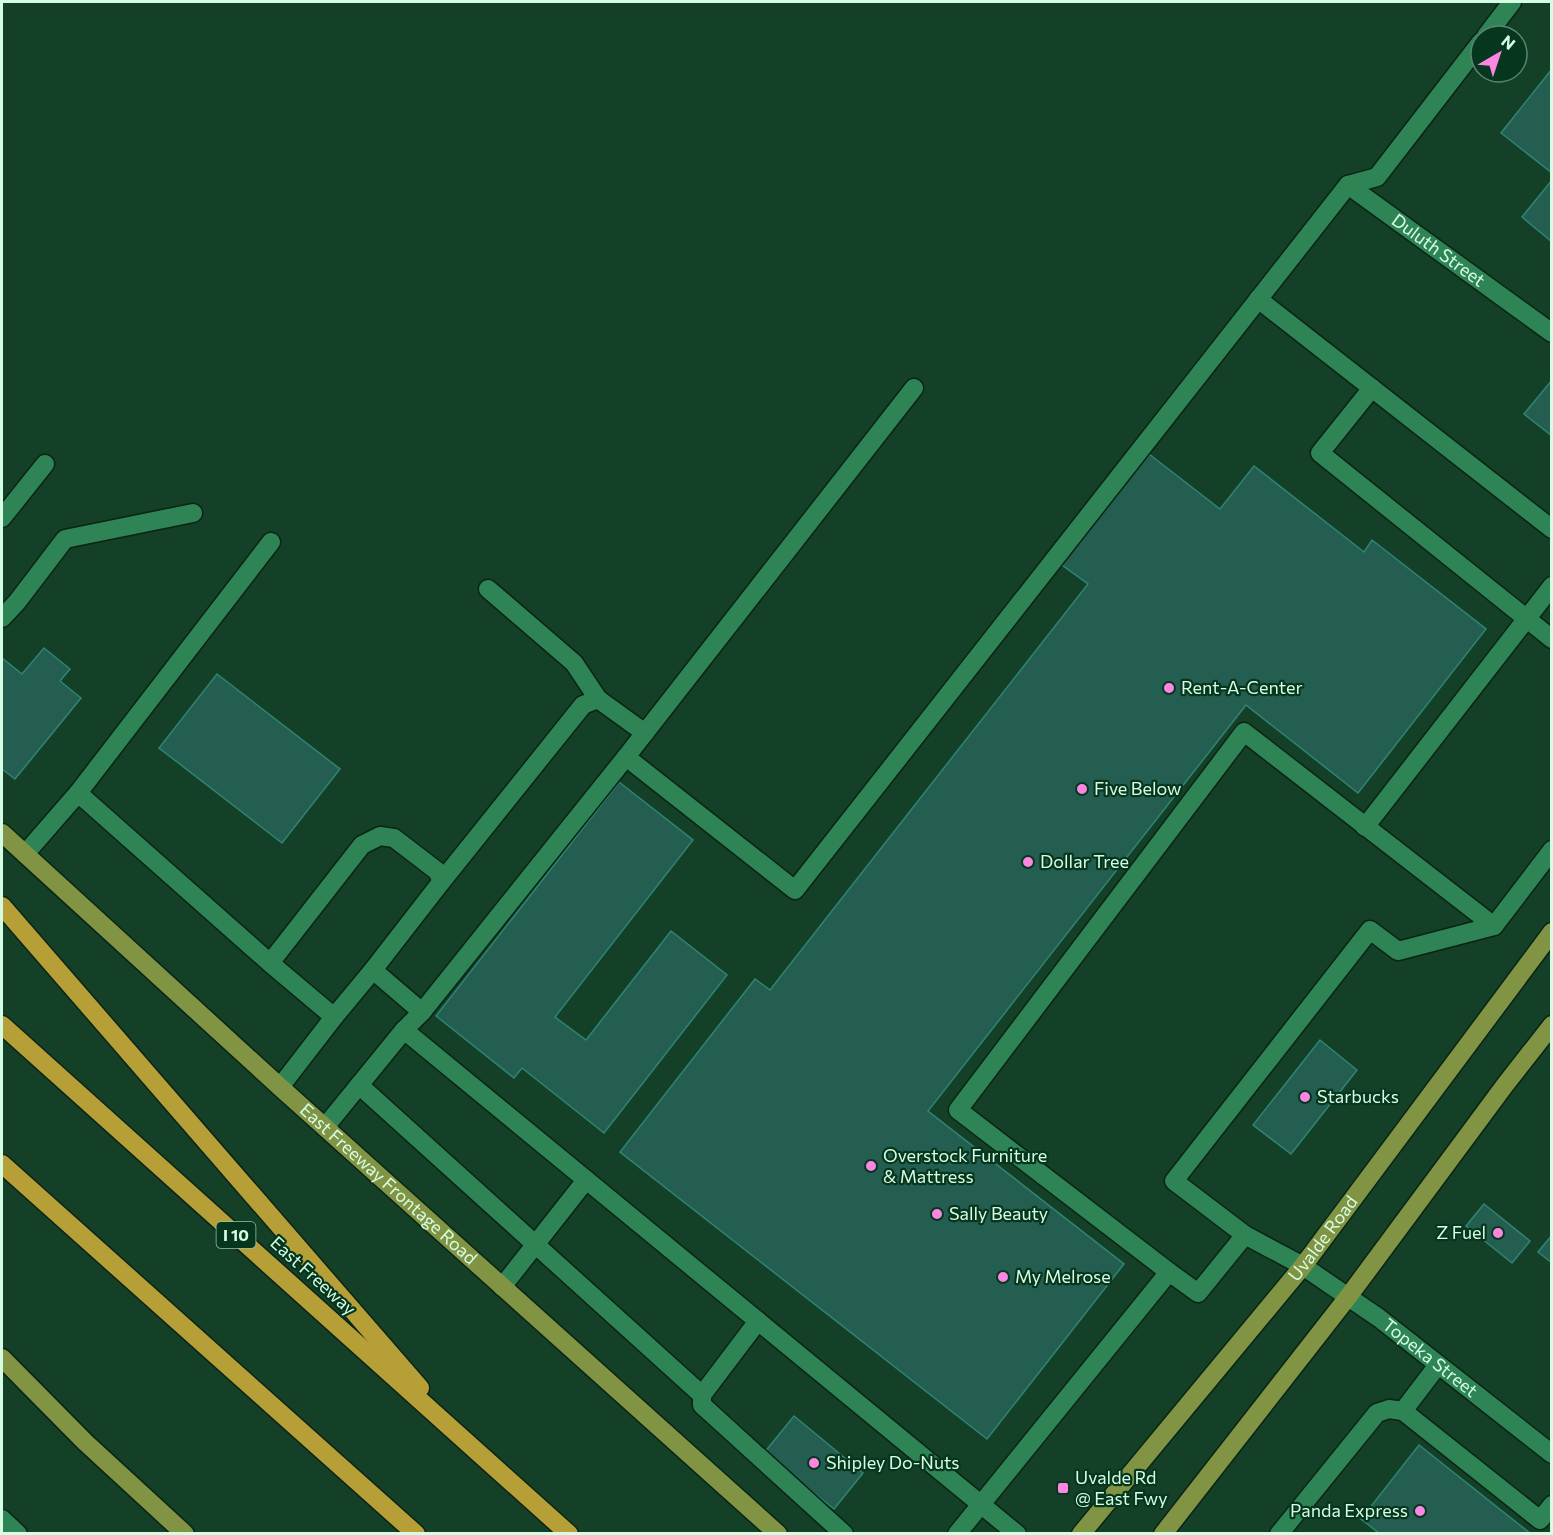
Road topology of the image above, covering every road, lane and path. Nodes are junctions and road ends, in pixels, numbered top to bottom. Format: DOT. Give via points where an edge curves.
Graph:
graph roads {
  1 [pos="1512,2"];
  2 [pos="1495,24"];
  3 [pos="1469,58"];
  4 [pos="1348,185"];
  5 [pos="1258,299"];
  6 [pos="1551,333"];
  7 [pos="914,388"];
  8 [pos="1372,388"];
  9 [pos="45,464"];
  10 [pos="193,513"];
  11 [pos="2,518"];
  12 [pos="1551,529"];
  13 [pos="271,542"];
  14 [pos="1551,586"];
  15 [pos="488,589"];
  16 [pos="2,618"];
  17 [pos="1526,619"];
  18 [pos="1551,639"];
  19 [pos="598,699"];
  20 [pos="645,734"];
  21 [pos="626,757"];
  22 [pos="78,793"];
  23 [pos="1365,826"];
  24 [pos="2,833"];
  25 [pos="25,854"];
  26 [pos="1548,861"];
  27 [pos="442,881"];
  28 [pos="2,906"];
  29 [pos="1494,926"];
  30 [pos="1551,932"];
  31 [pos="270,963"];
  32 [pos="373,970"];
  33 [pos="422,1012"];
  34 [pos="334,1017"];
  35 [pos="2,1025"];
  36 [pos="1551,1025"];
  37 [pos="404,1030"];
  38 [pos="359,1085"];
  39 [pos="280,1087"];
  40 [pos="325,1127"];
  41 [pos="2,1164"];
  42 [pos="586,1180"];
  43 [pos="1245,1235"];
  44 [pos="535,1245"];
  45 [pos="1303,1266"];
  46 [pos="1169,1272"];
  47 [pos="502,1287"];
  48 [pos="1348,1297"];
  49 [pos="759,1320"];
  50 [pos="2,1358"];
  51 [pos="1438,1365"];
  52 [pos="702,1395"];
  53 [pos="1403,1411"];
  54 [pos="471,1446"];
  55 [pos="1551,1454"];
  56 [pos="1551,1504"];
  57 [pos="981,1505"];
  58 [pos="2,1519"];
  59 [pos="1546,1524"];
  60 [pos="1290,1530"];
  61 [pos="180,1531"];
  62 [pos="18,1533"];
  63 [pos="416,1533"];
  64 [pos="569,1533"];
  65 [pos="778,1533"];
  66 [pos="844,1533"];
  67 [pos="957,1533"];
  68 [pos="1017,1533"];
  69 [pos="1081,1533"];
  70 [pos="1162,1533"];
  1 -- 2 [label="street"];
  3 -- 4 [label="street" via="1377,177"];
  4 -- 5 [label="street"];
  4 -- 6 [label="street, Duluth Street"];
  5 -- 8 [label="street"];
  5 -- 21 [label="street" via="795,890"];
  7 -- 20 [label="street"];
  8 -- 12 [label="street"];
  8 -- 17 [label="street" via="1320,453"];
  9 -- 11 [label="street"];
  10 -- 16 [label="street" via="65,539"];
  13 -- 22 [label="street"];
  14 -- 17 [label="street"];
  15 -- 19 [label="street" via="574,663"];
  17 -- 18 [label="street"];
  17 -- 23 [label="street"];
  19 -- 20 [label="street"];
  19 -- 27 [label="street" via="583,705"];
  20 -- 21 [label="street"];
  21 -- 33 [label="street"];
  22 -- 25 [label="street"];
  22 -- 31 [label="street"];
  23 -- 29 [label="street"];
  23 -- 46 [label="street" via="1244,732 958,1110"];
  24 -- 25 [label="main road, East Freeway Frontage Road"];
  25 -- 39 [label="main road, East Freeway Frontage Road"];
  26 -- 29 [label="street"];
  27 -- 31 [label="street" via="437,871 394,838 380,836 362,845"];
  27 -- 32 [label="street"];
  28 -- 54 [label="highway"];
  29 -- 43 [label="street, Topeka Street" via="1398,951 1370,930 1174,1181"];
  30 -- 45 [label="main road, Uvalde Road"];
  31 -- 34 [label="street"];
  32 -- 33 [label="street"];
  32 -- 34 [label="street"];
  33 -- 37 [label="street"];
  34 -- 39 [label="street"];
  35 -- 54 [label="highway, East Freeway / I 10"];
  36 -- 48 [label="main road"];
  37 -- 38 [label="street"];
  37 -- 42 [label="street"];
  38 -- 40 [label="street"];
  38 -- 44 [label="street"];
  39 -- 40 [label="main road, East Freeway Frontage Road"];
  40 -- 47 [label="main road, East Freeway Frontage Road"];
  41 -- 63 [label="highway"];
  42 -- 44 [label="street"];
  42 -- 49 [label="street"];
  43 -- 45 [label="street, Topeka Street"];
  43 -- 46 [label="street" via="1198,1293"];
  44 -- 47 [label="street"];
  44 -- 52 [label="street"];
  45 -- 48 [label="street, Topeka Street"];
  45 -- 69 [label="main road, Uvalde Road"];
  46 -- 57 [label="street"];
  47 -- 65 [label="main road, East Freeway Frontage Road"];
  48 -- 51 [label="street, Topeka Street"];
  48 -- 70 [label="main road"];
  49 -- 52 [label="street"];
  49 -- 57 [label="street"];
  50 -- 61 [label="main road"];
  51 -- 53 [label="street"];
  51 -- 55 [label="street, Topeka Street"];
  52 -- 66 [label="street" via="702,1405"];
  53 -- 59 [label="street"];
  53 -- 60 [label="street" via="1389,1409 1377,1413"];
  54 -- 64 [label="highway, East Freeway / I 10"];
  56 -- 59 [label="street"];
  57 -- 67 [label="street"];
  57 -- 68 [label="street"];
  58 -- 62 [label="street"];
}
